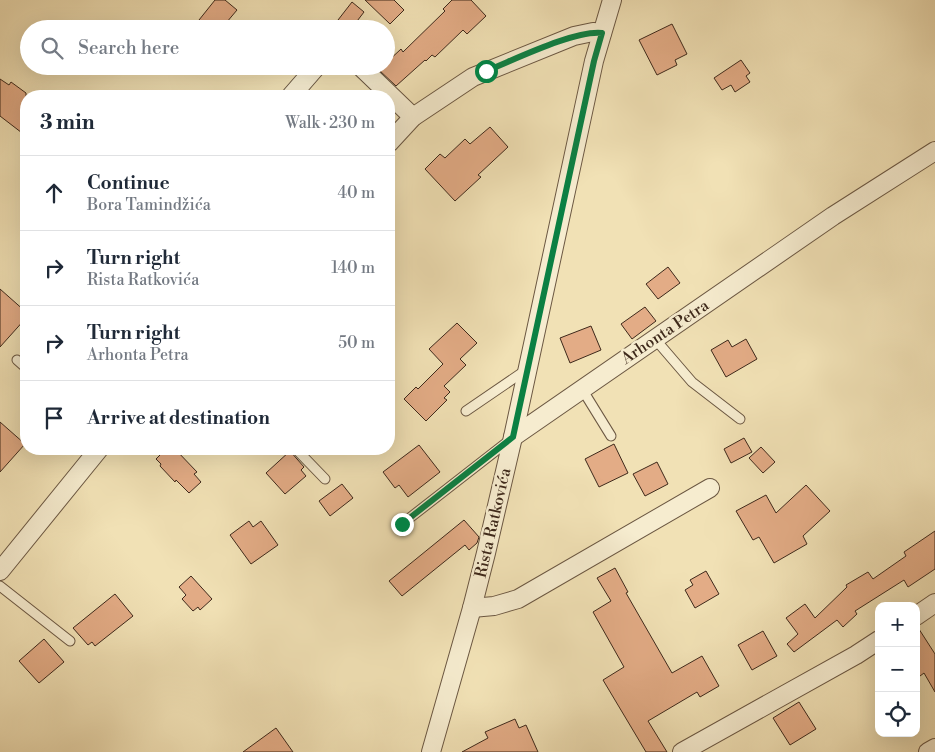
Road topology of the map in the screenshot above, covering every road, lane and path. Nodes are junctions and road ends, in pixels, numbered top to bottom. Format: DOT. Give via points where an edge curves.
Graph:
graph roads {
  1 [pos="612,0"];
  2 [pos="602,33"];
  3 [pos="309,75"];
  4 [pos="369,75"];
  5 [pos="296,90"];
  6 [pos="385,90"];
  7 [pos="395,100"];
  8 [pos="413,117"];
  9 [pos="395,136"];
  10 [pos="935,151"];
  11 [pos="655,339"];
  12 [pos="17,360"];
  13 [pos="20,363"];
  14 [pos="528,368"];
  15 [pos="582,389"];
  16 [pos="466,410"];
  17 [pos="740,419"];
  18 [pos="611,436"];
  19 [pos="513,437"];
  20 [pos="94,455"];
  21 [pos="302,455"];
  22 [pos="325,479"];
  23 [pos="710,488"];
  24 [pos="402,524"];
  25 [pos="0,571"];
  26 [pos="0,586"];
  27 [pos="935,603"];
  28 [pos="472,608"];
  29 [pos="920,613"];
  30 [pos="70,640"];
  31 [pos="875,642"];
  32 [pos="935,748"];
  33 [pos="430,752"];
  34 [pos="682,752"];
  35 [pos="928,752"];
  1 -- 2 [label="street, Rista Ratkovića"];
  2 -- 8 [label="street" via="574,36 486,71"];
  2 -- 14 [label="street, Rista Ratkovića"];
  3 -- 5 [label="street"];
  4 -- 6 [label="street"];
  7 -- 8 [label="street"];
  8 -- 9 [label="street"];
  10 -- 11 [label="street, Arhonta Petra" via="833,216"];
  11 -- 15 [label="street, Arhonta Petra"];
  11 -- 17 [label="lane" via="692,382"];
  12 -- 13 [label="lane"];
  14 -- 16 [label="lane"];
  14 -- 19 [label="street, Rista Ratkovića"];
  15 -- 18 [label="lane"];
  15 -- 19 [label="street, Arhonta Petra"];
  19 -- 24 [label="lane, Arhonta Petra"];
  19 -- 28 [label="street, Rista Ratkovića"];
  20 -- 25 [label="street"];
  21 -- 22 [label="lane"];
  23 -- 28 [label="street" via="518,600"];
  26 -- 30 [label="lane"];
  27 -- 29 [label="street"];
  28 -- 33 [label="street, Rista Ratkovića"];
  31 -- 34 [label="street"];
  32 -- 35 [label="street"];
}
